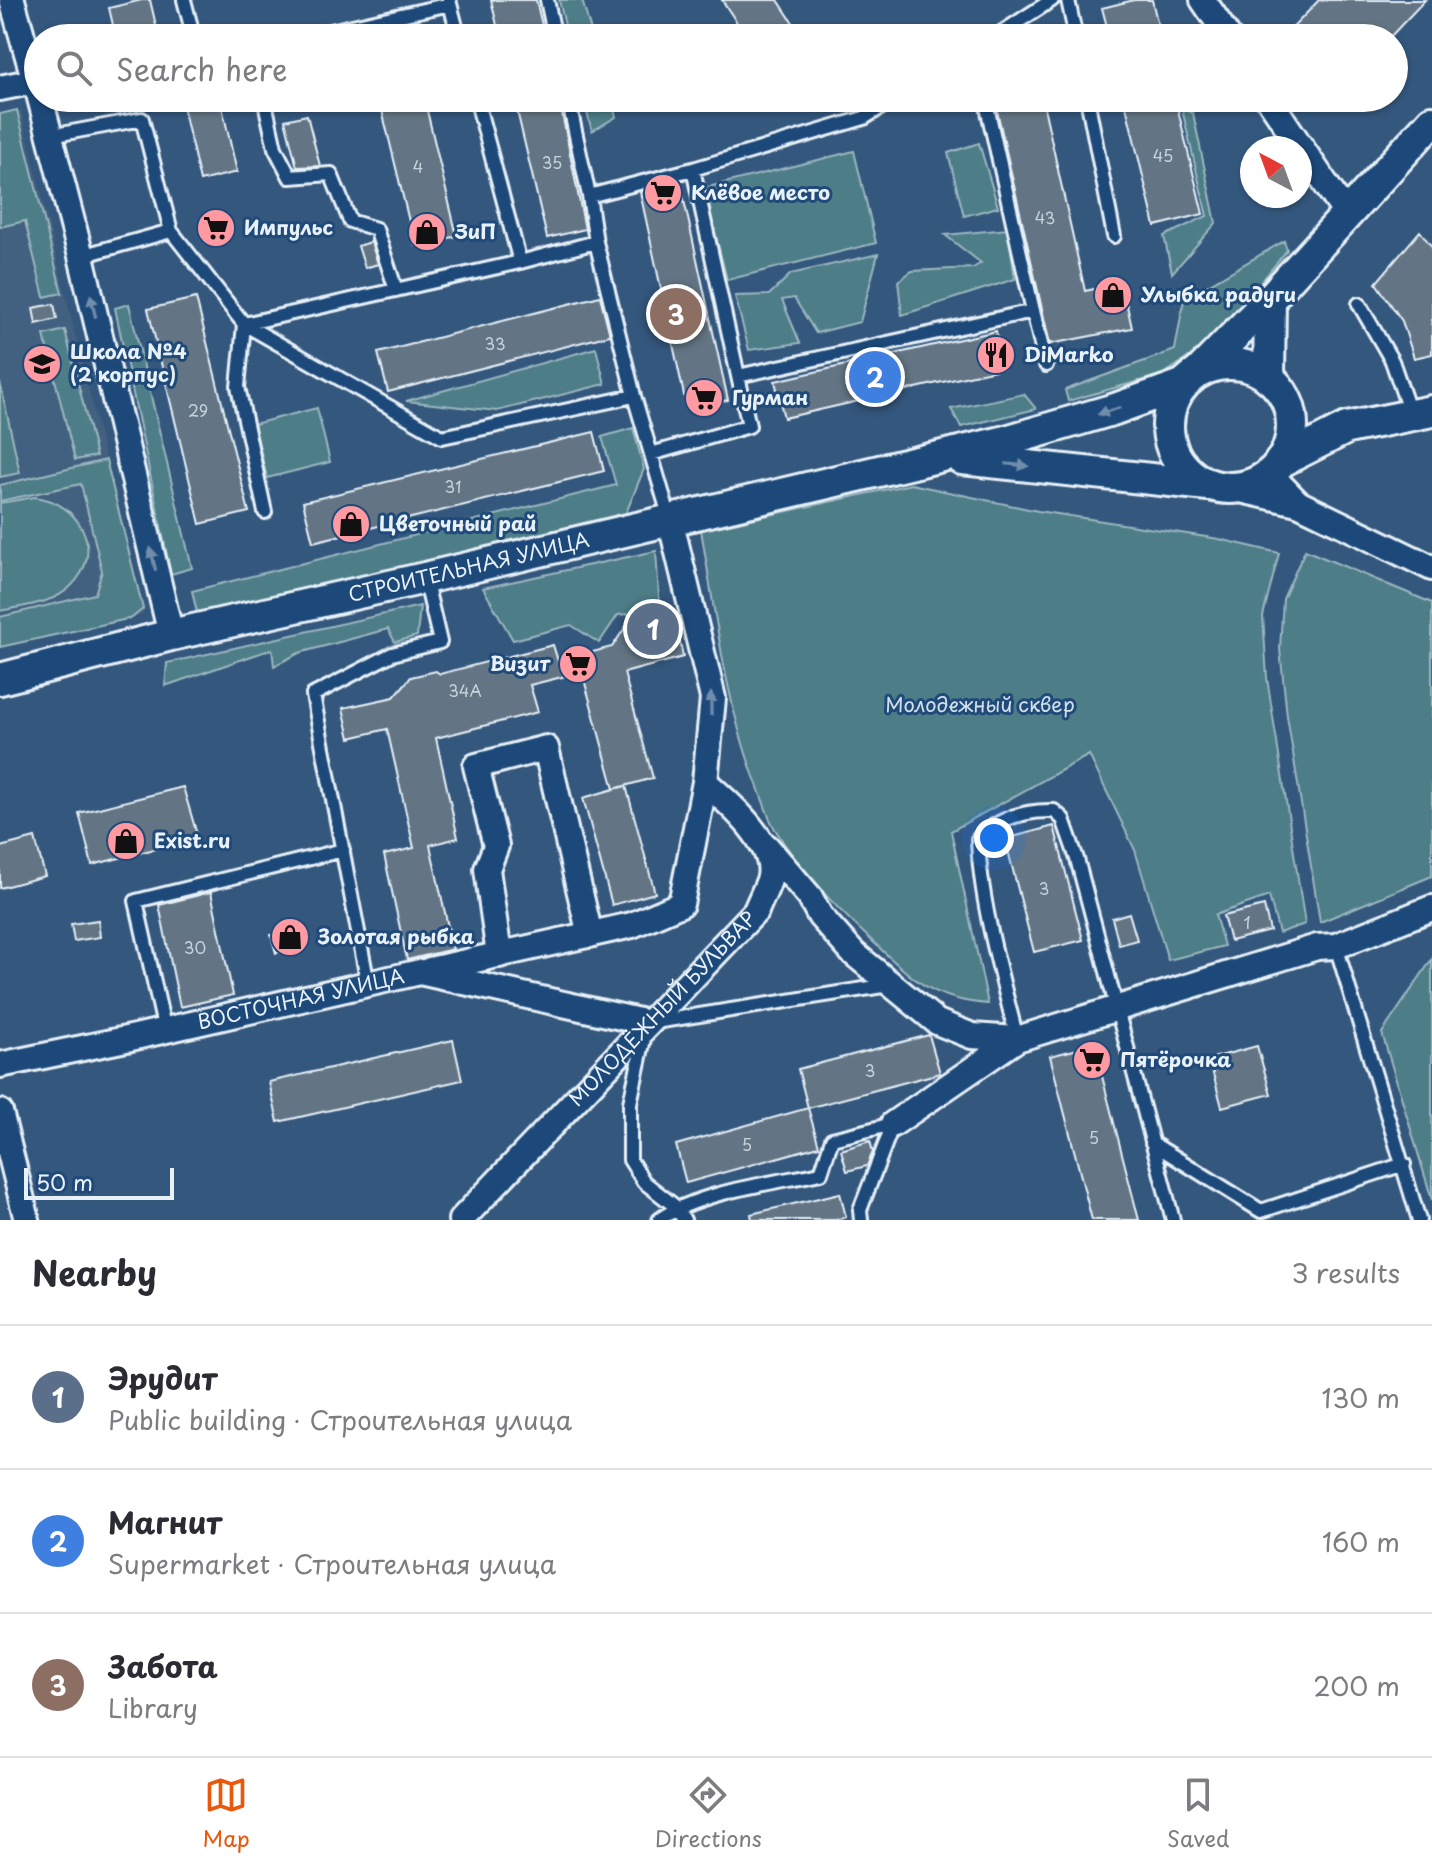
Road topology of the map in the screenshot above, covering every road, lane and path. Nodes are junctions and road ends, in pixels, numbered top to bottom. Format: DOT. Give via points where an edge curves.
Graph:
graph roads {
  1 [pos="12,0"];
  2 [pos="184,0"];
  3 [pos="547,0"];
  4 [pos="1052,0"];
  5 [pos="1068,0"];
  6 [pos="1203,0"];
  7 [pos="450,2"];
  8 [pos="190,24"];
  9 [pos="358,24"];
  10 [pos="456,24"];
  11 [pos="552,24"];
  12 [pos="1015,24"];
  13 [pos="1073,24"];
  14 [pos="1219,24"];
  15 [pos="24,42"];
  16 [pos="0,88"];
  17 [pos="24,89"];
  18 [pos="44,112"];
  19 [pos="267,112"];
  20 [pos="480,112"];
  21 [pos="571,112"];
  22 [pos="874,112"];
  23 [pos="988,112"];
  24 [pos="1090,112"];
  25 [pos="1277,112"];
  26 [pos="1432,121"];
  27 [pos="50,136"];
  28 [pos="693,169"];
  29 [pos="589,196"];
  30 [pos="1346,214"];
  31 [pos="171,231"];
  32 [pos="1114,236"];
  33 [pos="596,242"];
  34 [pos="81,256"];
  35 [pos="520,262"];
  36 [pos="396,290"];
  37 [pos="1270,299"];
  38 [pos="1359,304"];
  39 [pos="1033,311"];
  40 [pos="244,324"];
  41 [pos="1046,365"];
  42 [pos="738,376"];
  43 [pos="1191,378"];
  44 [pos="1269,378"];
  45 [pos="634,396"];
  46 [pos="1290,410"];
  47 [pos="1421,413"];
  48 [pos="1347,428"];
  49 [pos="651,454"];
  50 [pos="940,457"];
  51 [pos="1275,468"];
  52 [pos="1222,487"];
  53 [pos="1298,503"];
  54 [pos="265,512"];
  55 [pos="670,519"];
  56 [pos="1432,568"];
  57 [pos="425,578"];
  58 [pos="171,635"];
  59 [pos="0,679"];
  60 [pos="705,782"];
  61 [pos="763,842"];
  62 [pos="343,850"];
  63 [pos="1432,908"];
  64 [pos="590,935"];
  65 [pos="1336,946"];
  66 [pos="499,955"];
  67 [pos="420,972"];
  68 [pos="368,984"];
  69 [pos="893,984"];
  70 [pos="1117,1008"];
  71 [pos="648,1023"];
  72 [pos="165,1031"];
  73 [pos="1017,1039"];
  74 [pos="0,1065"];
  75 [pos="0,1112"];
  76 [pos="893,1124"];
  77 [pos="1152,1143"];
  78 [pos="1404,1164"];
  79 [pos="676,1207"];
  80 [pos="1262,1216"];
  81 [pos="468,1217"];
  82 [pos="27,1220"];
  83 [pos="659,1220"];
  84 [pos="684,1220"];
  85 [pos="861,1220"];
  86 [pos="1173,1220"];
  87 [pos="1419,1220"];
  1 -- 15 [label="street"];
  2 -- 8 [label="lane"];
  3 -- 11 [label="lane"];
  4 -- 12 [label="lane"];
  5 -- 13 [label="lane"];
  6 -- 14 [label="street"];
  7 -- 9 [label="lane"];
  7 -- 10 [label="lane"];
  16 -- 17 [label="street"];
  18 -- 27 [label="street"];
  19 -- 36 [label="lane" via="275,148 290,177 331,174 350,221 376,229"];
  20 -- 35 [label="lane"];
  21 -- 29 [label="lane"];
  22 -- 28 [label="lane"];
  23 -- 39 [label="lane"];
  24 -- 32 [label="lane"];
  25 -- 30 [label="street"];
  26 -- 30 [label="street, СТРОИТЕЛЬНАЯ УЛИЦА"];
  27 -- 31 [label="lane" via="142,119"];
  27 -- 34 [label="street"];
  28 -- 29 [label="lane"];
  28 -- 42 [label="lane"];
  29 -- 33 [label="lane"];
  30 -- 37 [label="street, СТРОИТЕЛЬНАЯ УЛИЦА"];
  31 -- 34 [label="lane"];
  31 -- 40 [label="lane"];
  33 -- 35 [label="lane"];
  33 -- 45 [label="lane"];
  58 -- 34 [label="street, one-way"];
  35 -- 36 [label="lane"];
  36 -- 40 [label="lane"];
  37 -- 43 [label="street, СТРОИТЕЛЬНАЯ УЛИЦА"];
  37 -- 44 [label="street"];
  38 -- 47 [label="lane"];
  39 -- 41 [label="lane"];
  39 -- 42 [label="lane"];
  40 -- 45 [label="lane" via="442,437"];
  40 -- 54 [label="lane" via="238,387"];
  42 -- 49 [label="lane" via="749,426"];
  43 -- 44 [label="street" via="1232,364"];
  43 -- 50 [label="street, СТРОИТЕЛЬНАЯ УЛИЦА, one-way" via="1115,409"];
  43 -- 52 [label="street" via="1171,405 1170,442 1182,466 1199,480"];
  44 -- 46 [label="street"];
  45 -- 49 [label="lane"];
  46 -- 48 [label="street"];
  46 -- 51 [label="street" via="1292,435"];
  47 -- 48 [label="street"];
  48 -- 51 [label="street"];
  49 -- 55 [label="lane"];
  50 -- 52 [label="street, СТРОИТЕЛЬНАЯ УЛИЦА, one-way"];
  50 -- 55 [label="street, СТРОИТЕЛЬНАЯ УЛИЦА"];
  51 -- 52 [label="street" via="1250,485"];
  51 -- 53 [label="street"];
  52 -- 53 [label="street"];
  53 -- 56 [label="street"];
  55 -- 57 [label="street, СТРОИТЕЛЬНАЯ УЛИЦА"];
  60 -- 55 [label="street, one-way" via="713,698"];
  57 -- 58 [label="street, СТРОИТЕЛЬНАЯ УЛИЦА"];
  57 -- 62 [label="lane" via="440,642 392,654 313,695"];
  58 -- 59 [label="street, СТРОИТЕЛЬНАЯ УЛИЦА"];
  60 -- 61 [label="street"];
  60 -- 64 [label="street" via="681,904 632,925"];
  61 -- 69 [label="street" via="852,952"];
  61 -- 71 [label="street, МОЛОДЁЖНЫЙ БУЛЬВАР" via="770,874 756,911"];
  62 -- 68 [label="lane"];
  62 -- 72 [label="lane" via="136,901"];
  63 -- 65 [label="street"];
  64 -- 66 [label="street"];
  64 -- 66 [label="street" via="546,748 476,766 496,846 487,869"];
  65 -- 70 [label="street" via="1317,947"];
  65 -- 78 [label="lane"];
  66 -- 67 [label="street"];
  67 -- 68 [label="street, ВОСТОЧНАЯ УЛИЦА"];
  67 -- 71 [label="street, ВОСТОЧНАЯ УЛИЦА"];
  68 -- 72 [label="street, ВОСТОЧНАЯ УЛИЦА"];
  69 -- 71 [label="lane"];
  69 -- 73 [label="street" via="937,1022 972,1036"];
  70 -- 73 [label="street"];
  70 -- 73 [label="lane" via="1063,819 1054,811 1012,816 988,829 978,839 978,849"];
  70 -- 77 [label="lane"];
  71 -- 79 [label="lane" via="630,1103 630,1160 644,1182"];
  71 -- 81 [label="street, МОЛОДЁЖНЫЙ БУЛЬВАР"];
  72 -- 74 [label="street, ВОСТОЧНАЯ УЛИЦА"];
  73 -- 76 [label="street"];
  75 -- 82 [label="street"];
  76 -- 79 [label="lane" via="832,1139 821,1173"];
  76 -- 85 [label="lane" via="860,1210"];
  77 -- 80 [label="lane"];
  77 -- 86 [label="lane"];
  78 -- 80 [label="lane"];
  78 -- 87 [label="lane"];
  79 -- 83 [label="lane"];
  79 -- 84 [label="lane"];
}
